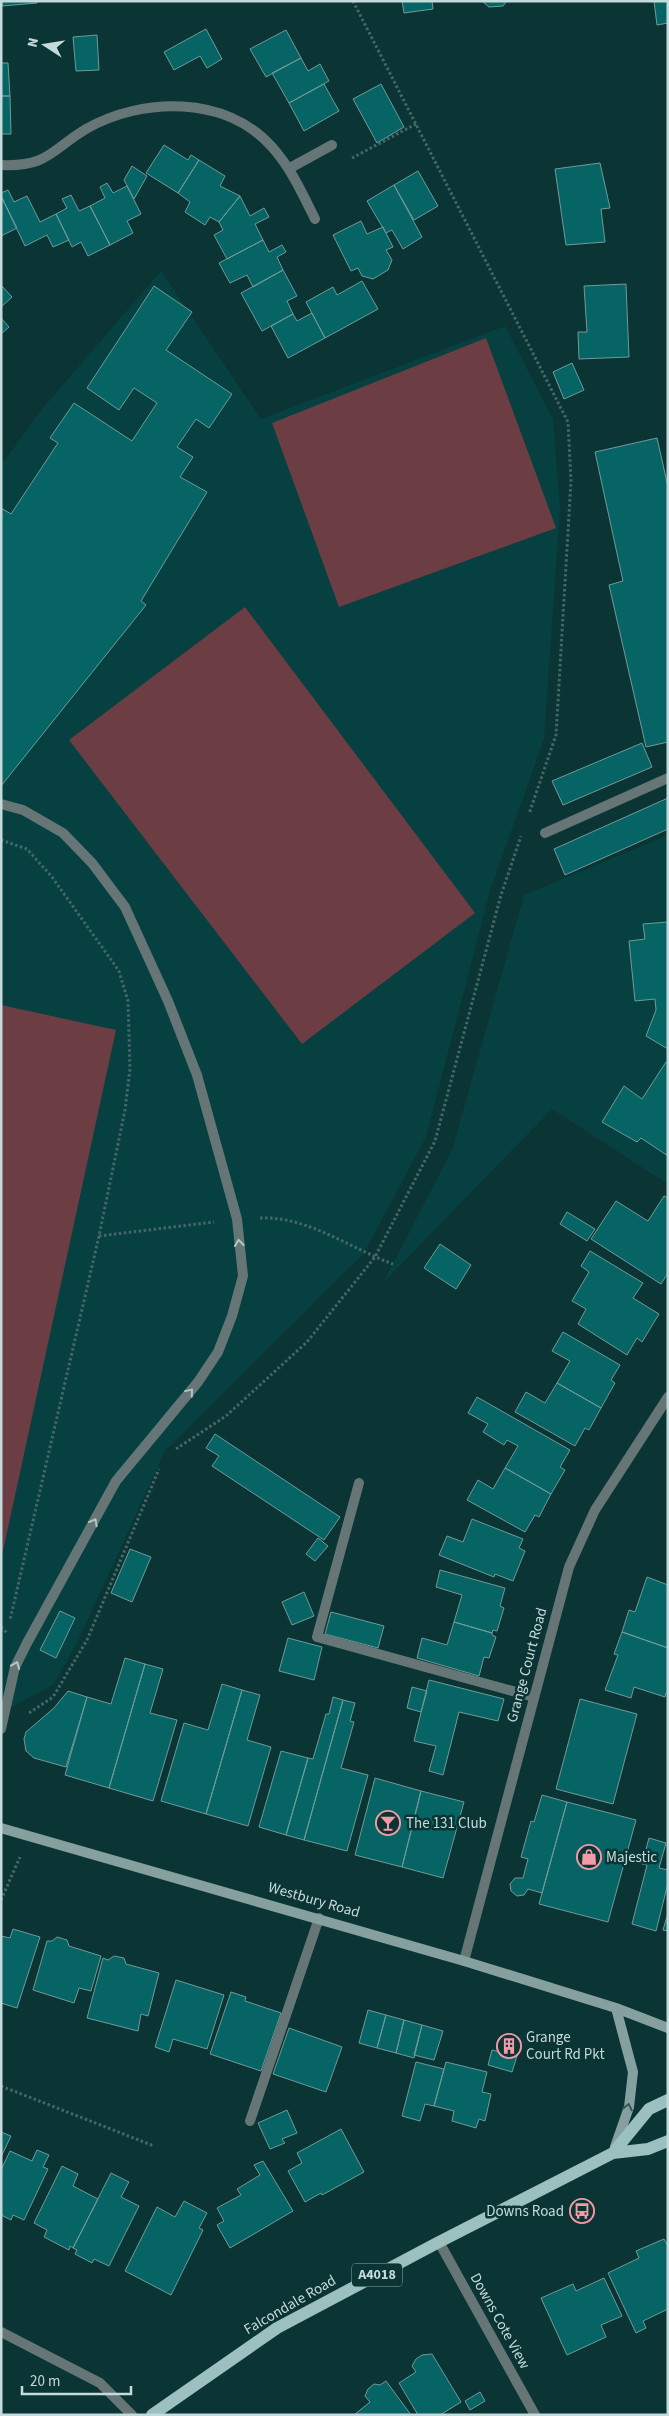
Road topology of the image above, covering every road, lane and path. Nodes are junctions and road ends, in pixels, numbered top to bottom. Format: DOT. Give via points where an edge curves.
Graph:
graph roads {
  1 [pos="353,1"];
  2 [pos="416,124"];
  3 [pos="332,145"];
  4 [pos="1,165"];
  5 [pos="290,168"];
  6 [pos="315,219"];
  7 [pos="668,778"];
  8 [pos="1,804"];
  9 [pos="527,820"];
  10 [pos="524,829"];
  11 [pos="545,833"];
  12 [pos="1,840"];
  13 [pos="668,1397"];
  14 [pos="172,1452"];
  15 [pos="161,1466"];
  16 [pos="358,1483"];
  17 [pos="7,1633"];
  18 [pos="534,1697"];
  19 [pos="24,1717"];
  20 [pos="1,1729"];
  21 [pos="1,1828"];
  22 [pos="29,1836"];
  23 [pos="1,1900"];
  24 [pos="319,1918"];
  25 [pos="464,1962"];
  26 [pos="616,2008"];
  27 [pos="668,2028"];
  28 [pos="1,2086"];
  29 [pos="668,2100"];
  30 [pos="250,2121"];
  31 [pos="668,2141"];
  32 [pos="154,2146"];
  33 [pos="613,2153"];
  34 [pos="439,2242"];
  35 [pos="1,2332"];
  36 [pos="132,2415"];
  37 [pos="152,2415"];
  38 [pos="535,2415"];
  1 -- 2 [label="path"];
  2 -- 3 [label="path" via="342,164"];
  2 -- 9 [label="path" via="568,422 571,481 556,735"];
  3 -- 5 [label="street"];
  4 -- 5 [label="street" via="22,166 50,156 85,130 120,113 150,106 179,106 213,111 248,126 271,145"];
  5 -- 6 [label="street"];
  7 -- 11 [label="street"];
  20 -- 8 [label="street, one-way" via="14,1667 116,1481 198,1382 218,1352 243,1276 237,1219 197,1075 125,907 92,863 63,833 22,810"];
  10 -- 14 [label="path" via="501,895 435,1142 375,1257 307,1342 226,1416"];
  12 -- 17 [label="path" via="27,849 46,870 119,971 128,1001 130,1069 125,1110 99,1236"];
  13 -- 18 [label="street, Grange Court Road" via="595,1510 569,1567"];
  15 -- 19 [label="path" via="87,1640 53,1697"];
  16 -- 18 [label="street" via="317,1637"];
  18 -- 25 [label="street, Grange Court Road"];
  21 -- 22 [label="main road, Westbury Road"];
  22 -- 23 [label="path"];
  22 -- 24 [label="main road, Westbury Road"];
  24 -- 25 [label="main road, Westbury Road"];
  24 -- 30 [label="street"];
  25 -- 26 [label="main road, Westbury Road"];
  26 -- 27 [label="main road, Westbury Road"];
  33 -- 26 [label="main road, one-way" via="629,2107 633,2072"];
  28 -- 32 [label="path"];
  29 -- 33 [label="main road, A4018" via="649,2109"];
  31 -- 33 [label="main road, A4018" via="648,2149"];
  33 -- 34 [label="main road, Falcondale Road / A4018"];
  34 -- 37 [label="main road, Falcondale Road / A4018" via="277,2328"];
  34 -- 38 [label="street, Downs Cote View"];
  35 -- 36 [label="street" via="100,2383"];
}
